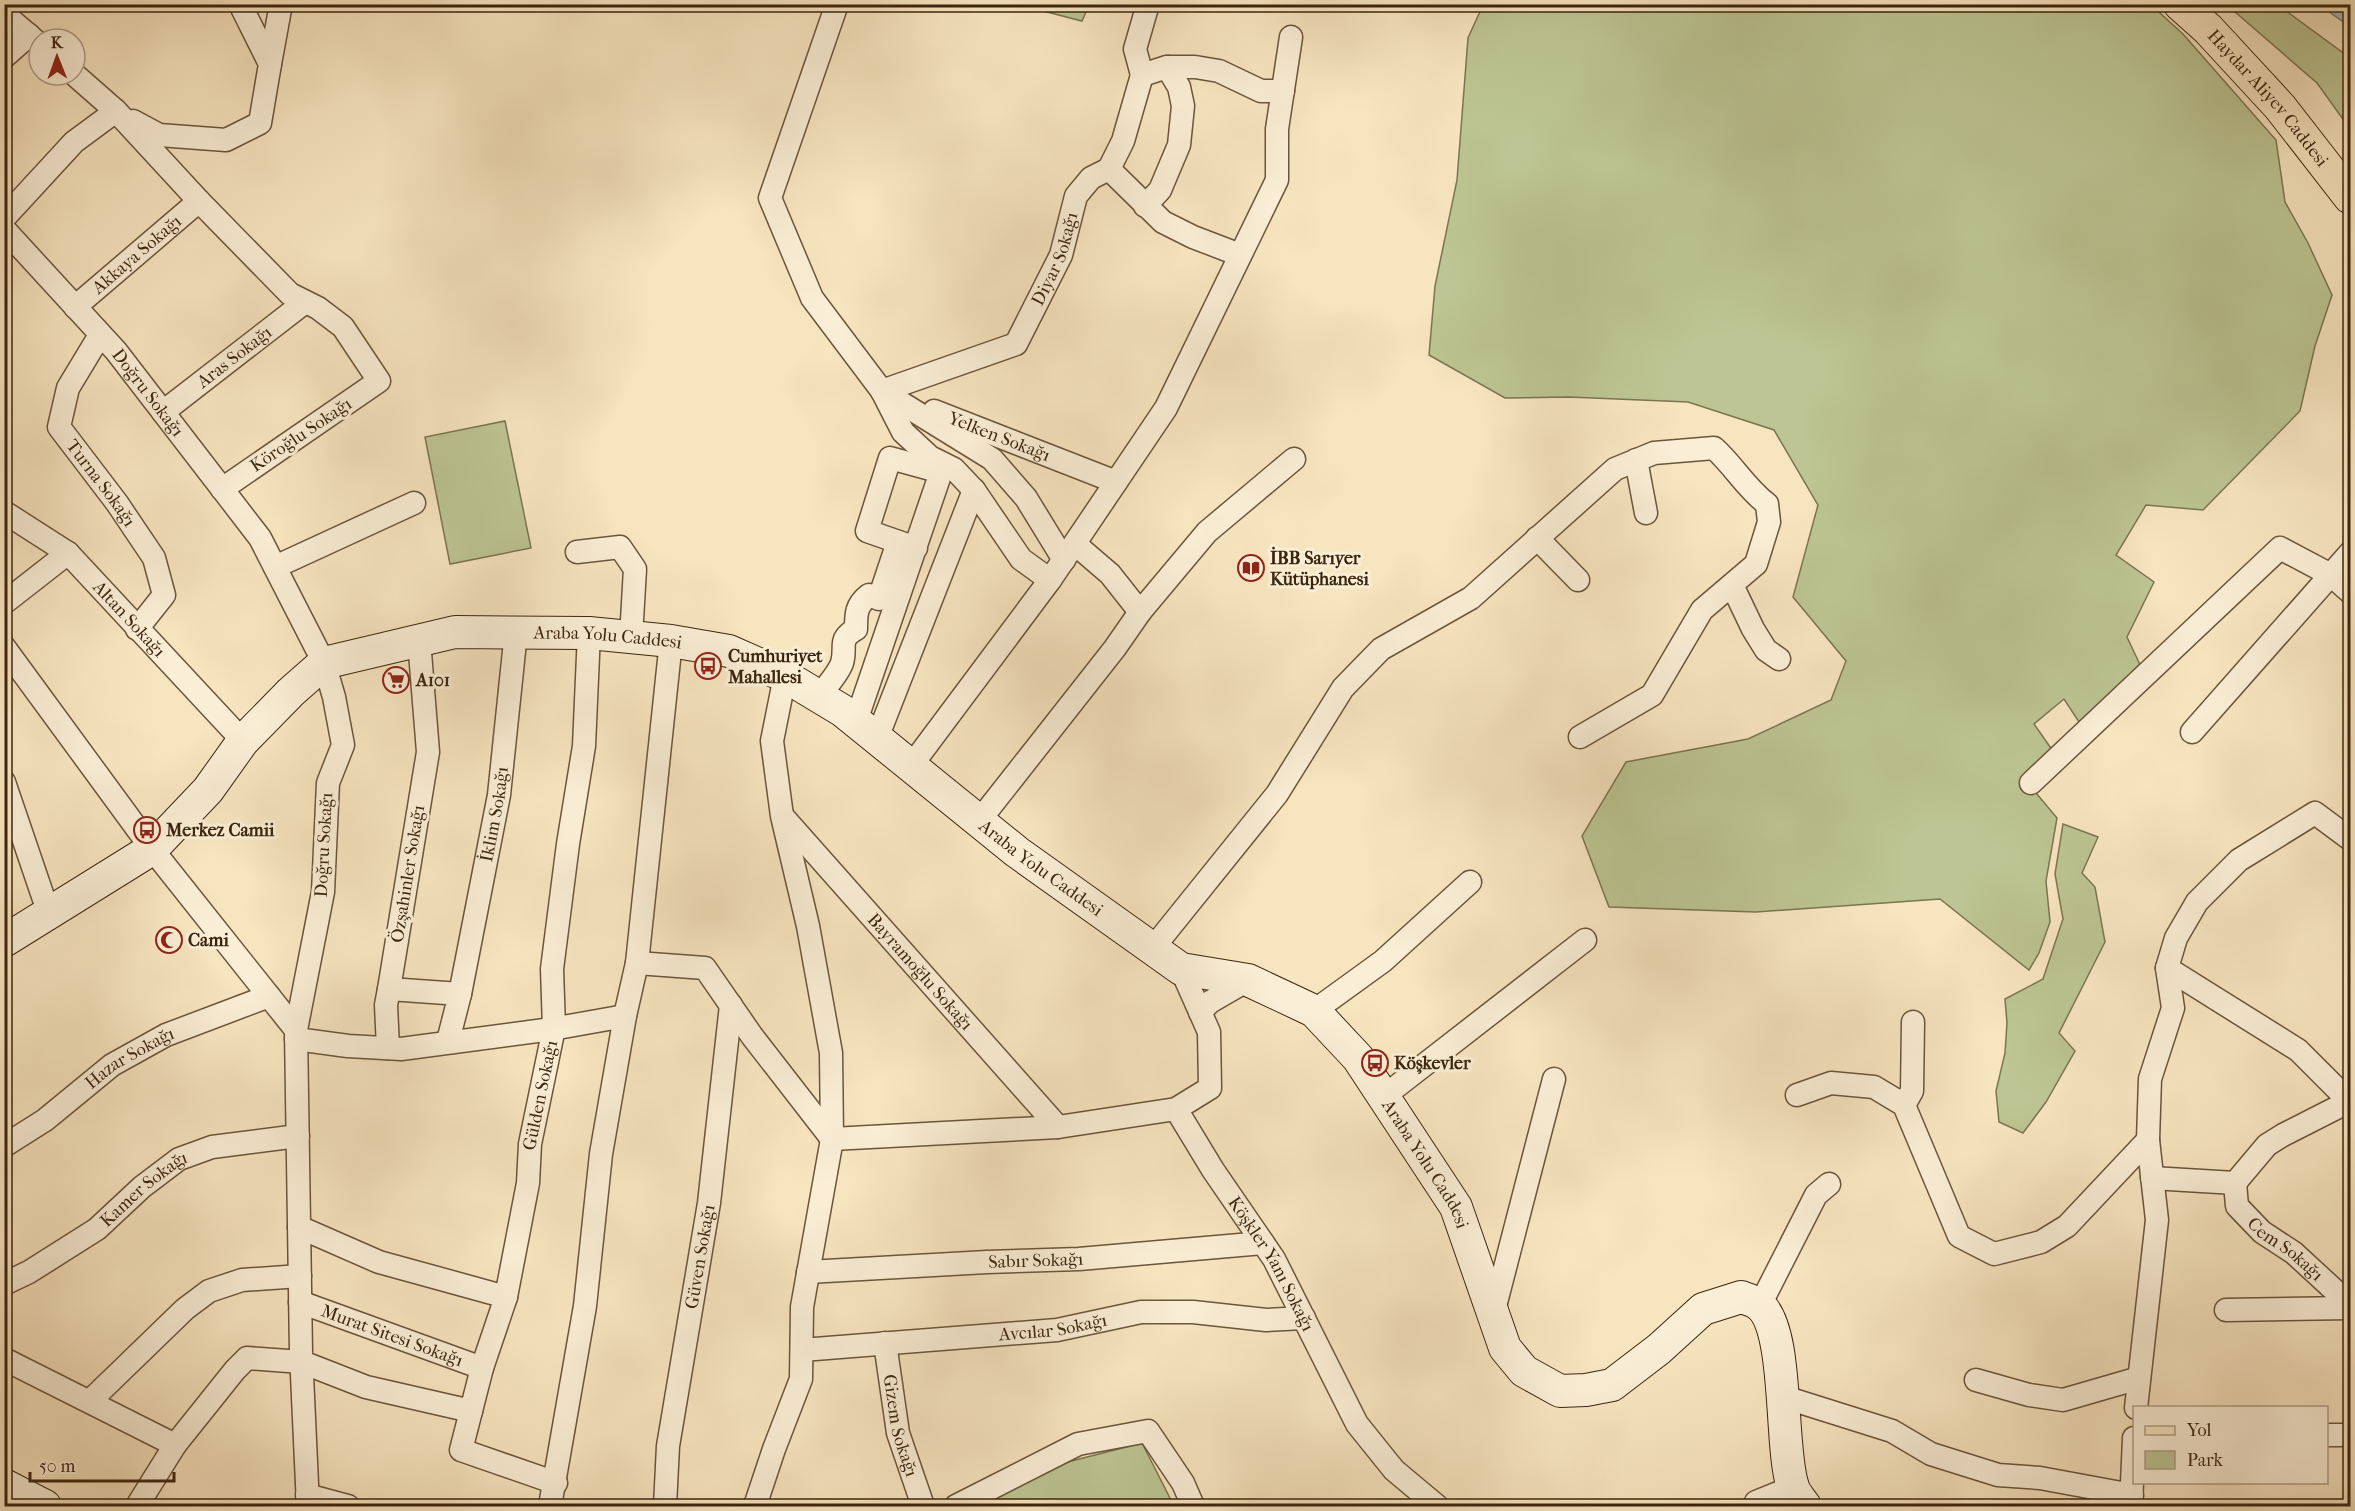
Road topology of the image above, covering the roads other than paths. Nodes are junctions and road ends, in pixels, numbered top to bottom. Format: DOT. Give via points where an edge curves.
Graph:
graph roads {
  1 [pos="240,4"];
  2 [pos="281,4"];
  3 [pos="837,4"];
  4 [pos="1148,4"];
  5 [pos="2180,4"];
  6 [pos="4,14"];
  7 [pos="27,34"];
  8 [pos="1291,37"];
  9 [pos="27,44"];
  10 [pos="4,57"];
  11 [pos="270,64"];
  12 [pos="1167,67"];
  13 [pos="1142,75"];
  14 [pos="87,86"];
  15 [pos="1283,91"];
  16 [pos="116,111"];
  17 [pos="1109,169"];
  18 [pos="2350,197"];
  19 [pos="199,201"];
  20 [pos="1144,206"];
  21 [pos="4,218"];
  22 [pos="4,229"];
  23 [pos="1240,255"];
  24 [pos="305,302"];
  25 [pos="75,307"];
  26 [pos="100,335"];
  27 [pos="882,391"];
  28 [pos="163,412"];
  29 [pos="1294,459"];
  30 [pos="1636,460"];
  31 [pos="1116,482"];
  32 [pos="222,489"];
  33 [pos="974,490"];
  34 [pos="414,503"];
  35 [pos="4,512"];
  36 [pos="1646,513"];
  37 [pos="1537,538"];
  38 [pos="577,552"];
  39 [pos="1069,552"];
  40 [pos="68,553"];
  41 [pos="2350,553"];
  42 [pos="275,567"];
  43 [pos="2331,575"];
  44 [pos="1050,580"];
  45 [pos="1578,580"];
  46 [pos="1732,585"];
  47 [pos="2350,592"];
  48 [pos="4,603"];
  49 [pos="1140,612"];
  50 [pos="137,629"];
  51 [pos="516,632"];
  52 [pos="589,633"];
  53 [pos="631,637"];
  54 [pos="419,640"];
  55 [pos="671,641"];
  56 [pos="4,647"];
  57 [pos="1779,658"];
  58 [pos="324,663"];
  59 [pos="785,676"];
  60 [pos="819,696"];
  61 [pos="866,730"];
  62 [pos="2192,732"];
  63 [pos="1580,736"];
  64 [pos="243,741"];
  65 [pos="911,766"];
  66 [pos="4,782"];
  67 [pos="2031,783"];
  68 [pos="782,816"];
  69 [pos="10,819"];
  70 [pos="979,821"];
  71 [pos="2350,839"];
  72 [pos="152,849"];
  73 [pos="1470,882"];
  74 [pos="49,914"];
  75 [pos="4,940"];
  76 [pos="1585,940"];
  77 [pos="1153,948"];
  78 [pos="637,963"];
  79 [pos="2167,968"];
  80 [pos="1181,969"];
  81 [pos="1248,980"];
  82 [pos="389,989"];
  83 [pos="460,994"];
  84 [pos="269,996"];
  85 [pos="731,1005"];
  86 [pos="1314,1011"];
  87 [pos="1200,1012"];
  88 [pos="625,1016"];
  89 [pos="1913,1022"];
  90 [pos="554,1028"];
  91 [pos="296,1035"];
  92 [pos="448,1041"];
  93 [pos="388,1048"];
  94 [pos="1554,1079"];
  95 [pos="1797,1095"];
  96 [pos="1383,1097"];
  97 [pos="2350,1101"];
  98 [pos="1904,1105"];
  99 [pos="1176,1109"];
  100 [pos="1058,1127"];
  101 [pos="298,1136"];
  102 [pos="832,1139"];
  103 [pos="2148,1140"];
  104 [pos="4,1146"];
  105 [pos="2152,1178"];
  106 [pos="1829,1184"];
  107 [pos="2235,1184"];
  108 [pos="299,1227"];
  109 [pos="1263,1243"];
  110 [pos="808,1272"];
  111 [pos="300,1276"];
  112 [pos="4,1284"];
  113 [pos="506,1297"];
  114 [pos="300,1302"];
  115 [pos="1760,1305"];
  116 [pos="2350,1309"];
  117 [pos="2226,1310"];
  118 [pos="1494,1314"];
  119 [pos="1304,1318"];
  120 [pos="885,1343"];
  121 [pos="802,1350"];
  122 [pos="4,1359"];
  123 [pos="302,1362"];
  124 [pos="482,1368"];
  125 [pos="2139,1378"];
  126 [pos="1976,1380"];
  127 [pos="1784,1397"];
  128 [pos="90,1401"];
  129 [pos="2136,1406"];
  130 [pos="471,1411"];
  131 [pos="2328,1435"];
  132 [pos="2350,1435"];
  133 [pos="175,1445"];
  134 [pos="2133,1470"];
  135 [pos="556,1483"];
  136 [pos="4,1485"];
  137 [pos="1799,1497"];
  138 [pos="307,1501"];
  139 [pos="2132,1501"];
  140 [pos="45,1506"];
  141 [pos="137,1506"];
  142 [pos="348,1506"];
  143 [pos="550,1506"];
  144 [pos="665,1506"];
  145 [pos="755,1506"];
  146 [pos="923,1506"];
  147 [pos="956,1506"];
  148 [pos="1193,1506"];
  149 [pos="1437,1506"];
  150 [pos="1755,1506"];
  1 -- 11 [label="street"];
  2 -- 11 [label="street"];
  3 -- 27 [label="street" via="770,198 812,298"];
  4 -- 13 [label="street" via="1135,49"];
  5 -- 18 [label="main road, Haydar Aliyev Caddesi" via="2280,107"];
  6 -- 7 [label="street"];
  8 -- 15 [label="street"];
  9 -- 10 [label="street"];
  11 -- 16 [label="street" via="260,123 226,140 159,135"];
  12 -- 13 [label="street"];
  12 -- 15 [label="street" via="1219,71 1261,91"];
  12 -- 20 [label="street" via="1179,87 1183,106 1179,145 1160,190"];
  13 -- 17 [label="street" via="1123,141"];
  14 -- 16 [label="street"];
  15 -- 23 [label="street" via="1277,129 1277,180"];
  16 -- 19 [label="street"];
  16 -- 21 [label="street" via="74,142"];
  17 -- 20 [label="street"];
  17 -- 27 [label="street, Diyar Sokağı" via="1091,178 1076,196 1061,255 1016,344"];
  19 -- 24 [label="street" via="290,294"];
  19 -- 25 [label="street, Akkaya Sokağı"];
  20 -- 23 [label="street" via="1163,222"];
  22 -- 25 [label="street, Doğru Sokağı"];
  23 -- 31 [label="street" via="1166,408"];
  24 -- 28 [label="street, Aras Sokağı"];
  24 -- 32 [label="street, Köroğlu Sokağı" via="343,327 380,381"];
  25 -- 26 [label="street, Doğru Sokağı"];
  26 -- 28 [label="street, Doğru Sokağı"];
  26 -- 50 [label="street, Turna Sokağı" via="68,388 59,427 154,558 164,595"];
  27 -- 31 [label="street, Yelken Sokağı"];
  27 -- 33 [label="street" via="903,432 930,457 954,469"];
  27 -- 39 [label="street" via="992,459"];
  28 -- 32 [label="street, Doğru Sokağı"];
  29 -- 49 [label="street" via="1207,532"];
  30 -- 36 [label="street"];
  30 -- 37 [label="street" via="1615,469"];
  30 -- 46 [label="street" via="1653,453 1714,448 1731,463 1750,491 1767,504 1769,522 1756,564"];
  31 -- 39 [label="street"];
  32 -- 42 [label="street, Doğru Sokağı" via="260,538"];
  33 -- 44 [label="street" via="1021,559"];
  33 -- 61 [label="street"];
  34 -- 42 [label="street"];
  35 -- 40 [label="street, Altan Sokağı"];
  37 -- 45 [label="street"];
  37 -- 77 [label="street" via="1471,598 1381,649 1343,688 1277,794"];
  38 -- 53 [label="street" via="620,547 635,569"];
  39 -- 44 [label="street"];
  39 -- 49 [label="street" via="1110,574"];
  40 -- 48 [label="street"];
  40 -- 50 [label="street, Altan Sokağı"];
  41 -- 43 [label="street"];
  42 -- 58 [label="street, Doğru Sokağı"];
  43 -- 47 [label="street"];
  43 -- 62 [label="street"];
  43 -- 67 [label="street" via="2280,548"];
  44 -- 65 [label="street"];
  46 -- 57 [label="street" via="1766,651"];
  46 -- 63 [label="street" via="1702,610 1652,695"];
  49 -- 70 [label="street"];
  50 -- 64 [label="street, Altan Sokağı"];
  51 -- 52 [label="street, Araba Yolu Caddesi"];
  51 -- 54 [label="street, Araba Yolu Caddesi" via="455,632"];
  51 -- 83 [label="street, İklim Sokağı" via="499,795"];
  52 -- 53 [label="street, Araba Yolu Caddesi"];
  52 -- 90 [label="street, Gülden Sokağı" via="584,746 552,969"];
  53 -- 55 [label="street, Araba Yolu Caddesi"];
  54 -- 58 [label="street, Araba Yolu Caddesi"];
  54 -- 82 [label="street, Özşahinler Sokağı" via="428,752"];
  55 -- 59 [label="street, Araba Yolu Caddesi" via="729,651"];
  55 -- 78 [label="street"];
  56 -- 72 [label="street"];
  58 -- 64 [label="street, Araba Yolu Caddesi"];
  58 -- 91 [label="street, Doğru Sokağı" via="344,745 328,783 323,892"];
  59 -- 60 [label="street, Araba Yolu Caddesi"];
  59 -- 68 [label="street" via="771,741"];
  60 -- 61 [label="street, Araba Yolu Caddesi"];
  60 -- 61 [label="street" via="842,663 846,635 865,632 855,614 861,601 869,595 879,599 907,545"];
  61 -- 65 [label="street, Araba Yolu Caddesi"];
  64 -- 72 [label="street, Araba Yolu Caddesi" via="208,790"];
  65 -- 70 [label="street, Araba Yolu Caddesi"];
  66 -- 69 [label="street"];
  68 -- 100 [label="street, Bayramoğlu Sokağı"];
  68 -- 102 [label="street" via="808,926 831,1053"];
  69 -- 74 [label="street"];
  70 -- 77 [label="street, Araba Yolu Caddesi"];
  71 -- 79 [label="street" via="2315,813 2239,860 2197,902 2176,938"];
  72 -- 74 [label="street, Araba Yolu Caddesi"];
  72 -- 84 [label="street"];
  73 -- 86 [label="street" via="1383,961"];
  74 -- 75 [label="street, Araba Yolu Caddesi"];
  76 -- 96 [label="street"];
  77 -- 80 [label="street, Araba Yolu Caddesi"];
  78 -- 85 [label="street" via="705,968"];
  78 -- 88 [label="street"];
  79 -- 97 [label="street" via="2298,1050"];
  79 -- 103 [label="street" via="2173,1008 2150,1078"];
  80 -- 81 [label="street, Araba Yolu Caddesi"];
  80 -- 87 [label="street"];
  81 -- 86 [label="street, Araba Yolu Caddesi"];
  81 -- 87 [label="street"];
  82 -- 83 [label="street"];
  82 -- 93 [label="street, Özşahinler Sokağı"];
  83 -- 92 [label="street"];
  84 -- 91 [label="street"];
  84 -- 104 [label="street, Hazar Sokağı" via="166,1035 112,1065 45,1120"];
  85 -- 102 [label="street"];
  85 -- 144 [label="street, Güven Sokağı" via="709,1203 668,1446"];
  86 -- 96 [label="street, Araba Yolu Caddesi" via="1358,1058"];
  87 -- 99 [label="street" via="1209,1032 1209,1088"];
  88 -- 90 [label="street"];
  88 -- 135 [label="street" via="601,1154 585,1306"];
  89 -- 98 [label="street" via="1912,1091"];
  90 -- 92 [label="street"];
  90 -- 113 [label="street, Gülden Sokağı" via="530,1144 528,1183"];
  91 -- 93 [label="street"];
  91 -- 101 [label="street, Doğru Sokağı"];
  92 -- 93 [label="street"];
  94 -- 118 [label="street"];
  95 -- 98 [label="street" via="1831,1083 1874,1087"];
  96 -- 118 [label="street, Araba Yolu Caddesi" via="1455,1207"];
  97 -- 107 [label="street" via="2267,1145"];
  98 -- 103 [label="street" via="1959,1236 1994,1254 2041,1242 2067,1226"];
  99 -- 100 [label="street"];
  99 -- 109 [label="street, Köşkler Yanı Sokağı"];
  100 -- 102 [label="street"];
  101 -- 108 [label="street, Doğru Sokağı"];
  101 -- 112 [label="street, Kamer Sokağı" via="212,1148 179,1159 97,1229"];
  102 -- 110 [label="street"];
  103 -- 105 [label="street"];
  105 -- 107 [label="street"];
  105 -- 125 [label="street" via="2157,1220"];
  106 -- 115 [label="street" via="1815,1195"];
  107 -- 116 [label="street, Cem Sokağı" via="2237,1206 2262,1232 2294,1254 2345,1300"];
  108 -- 111 [label="street, Doğru Sokağı"];
  108 -- 113 [label="street" via="379,1262"];
  109 -- 110 [label="street, Sabır Sokağı" via="1079,1259"];
  109 -- 119 [label="street, Köşkler Yanı Sokağı"];
  110 -- 121 [label="street" via="802,1307"];
  111 -- 114 [label="street, Doğru Sokağı"];
  111 -- 128 [label="street" via="242,1280 209,1291 185,1309"];
  113 -- 124 [label="street, Gülden Sokağı"];
  114 -- 123 [label="street, Doğru Sokağı"];
  114 -- 124 [label="street, Murat Sitesi Sokağı"];
  115 -- 118 [label="street, Araba Yolu Caddesi" via="1742,1297 1703,1309 1611,1385 1560,1391 1524,1371 1505,1348"];
  115 -- 127 [label="street" via="1773,1325"];
  116 -- 117 [label="street"];
  119 -- 120 [label="street, Avcılar Sokağı" via="1266,1320 1141,1311 1057,1330"];
  119 -- 149 [label="street, Köşkler Yanı Sokağı" via="1358,1424 1394,1470"];
  120 -- 121 [label="street, Avcılar Sokağı"];
  120 -- 146 [label="street, Gizem Sokağı" via="898,1433"];
  121 -- 145 [label="street" via="801,1379"];
  122 -- 128 [label="street"];
  123 -- 130 [label="street" via="366,1387"];
  123 -- 133 [label="street" via="247,1358"];
  123 -- 138 [label="street, Doğru Sokağı"];
  124 -- 130 [label="street, Gülden Sokağı"];
  125 -- 126 [label="street" via="2063,1400"];
  125 -- 129 [label="street"];
  127 -- 137 [label="street" via="1785,1438"];
  127 -- 139 [label="street" via="1892,1431 1930,1454 1998,1475 2040,1478"];
  128 -- 133 [label="street"];
  130 -- 135 [label="street, Gülden Sokağı" via="461,1450"];
  131 -- 132 [label="street"];
  133 -- 141 [label="street"];
  134 -- 139 [label="street"];
  135 -- 143 [label="street"];
  136 -- 140 [label="street"];
  137 -- 150 [label="street" via="1756,1502"];
  138 -- 142 [label="street"];
  147 -- 148 [label="street" via="1078,1444 1148,1431 1184,1483"];
}
